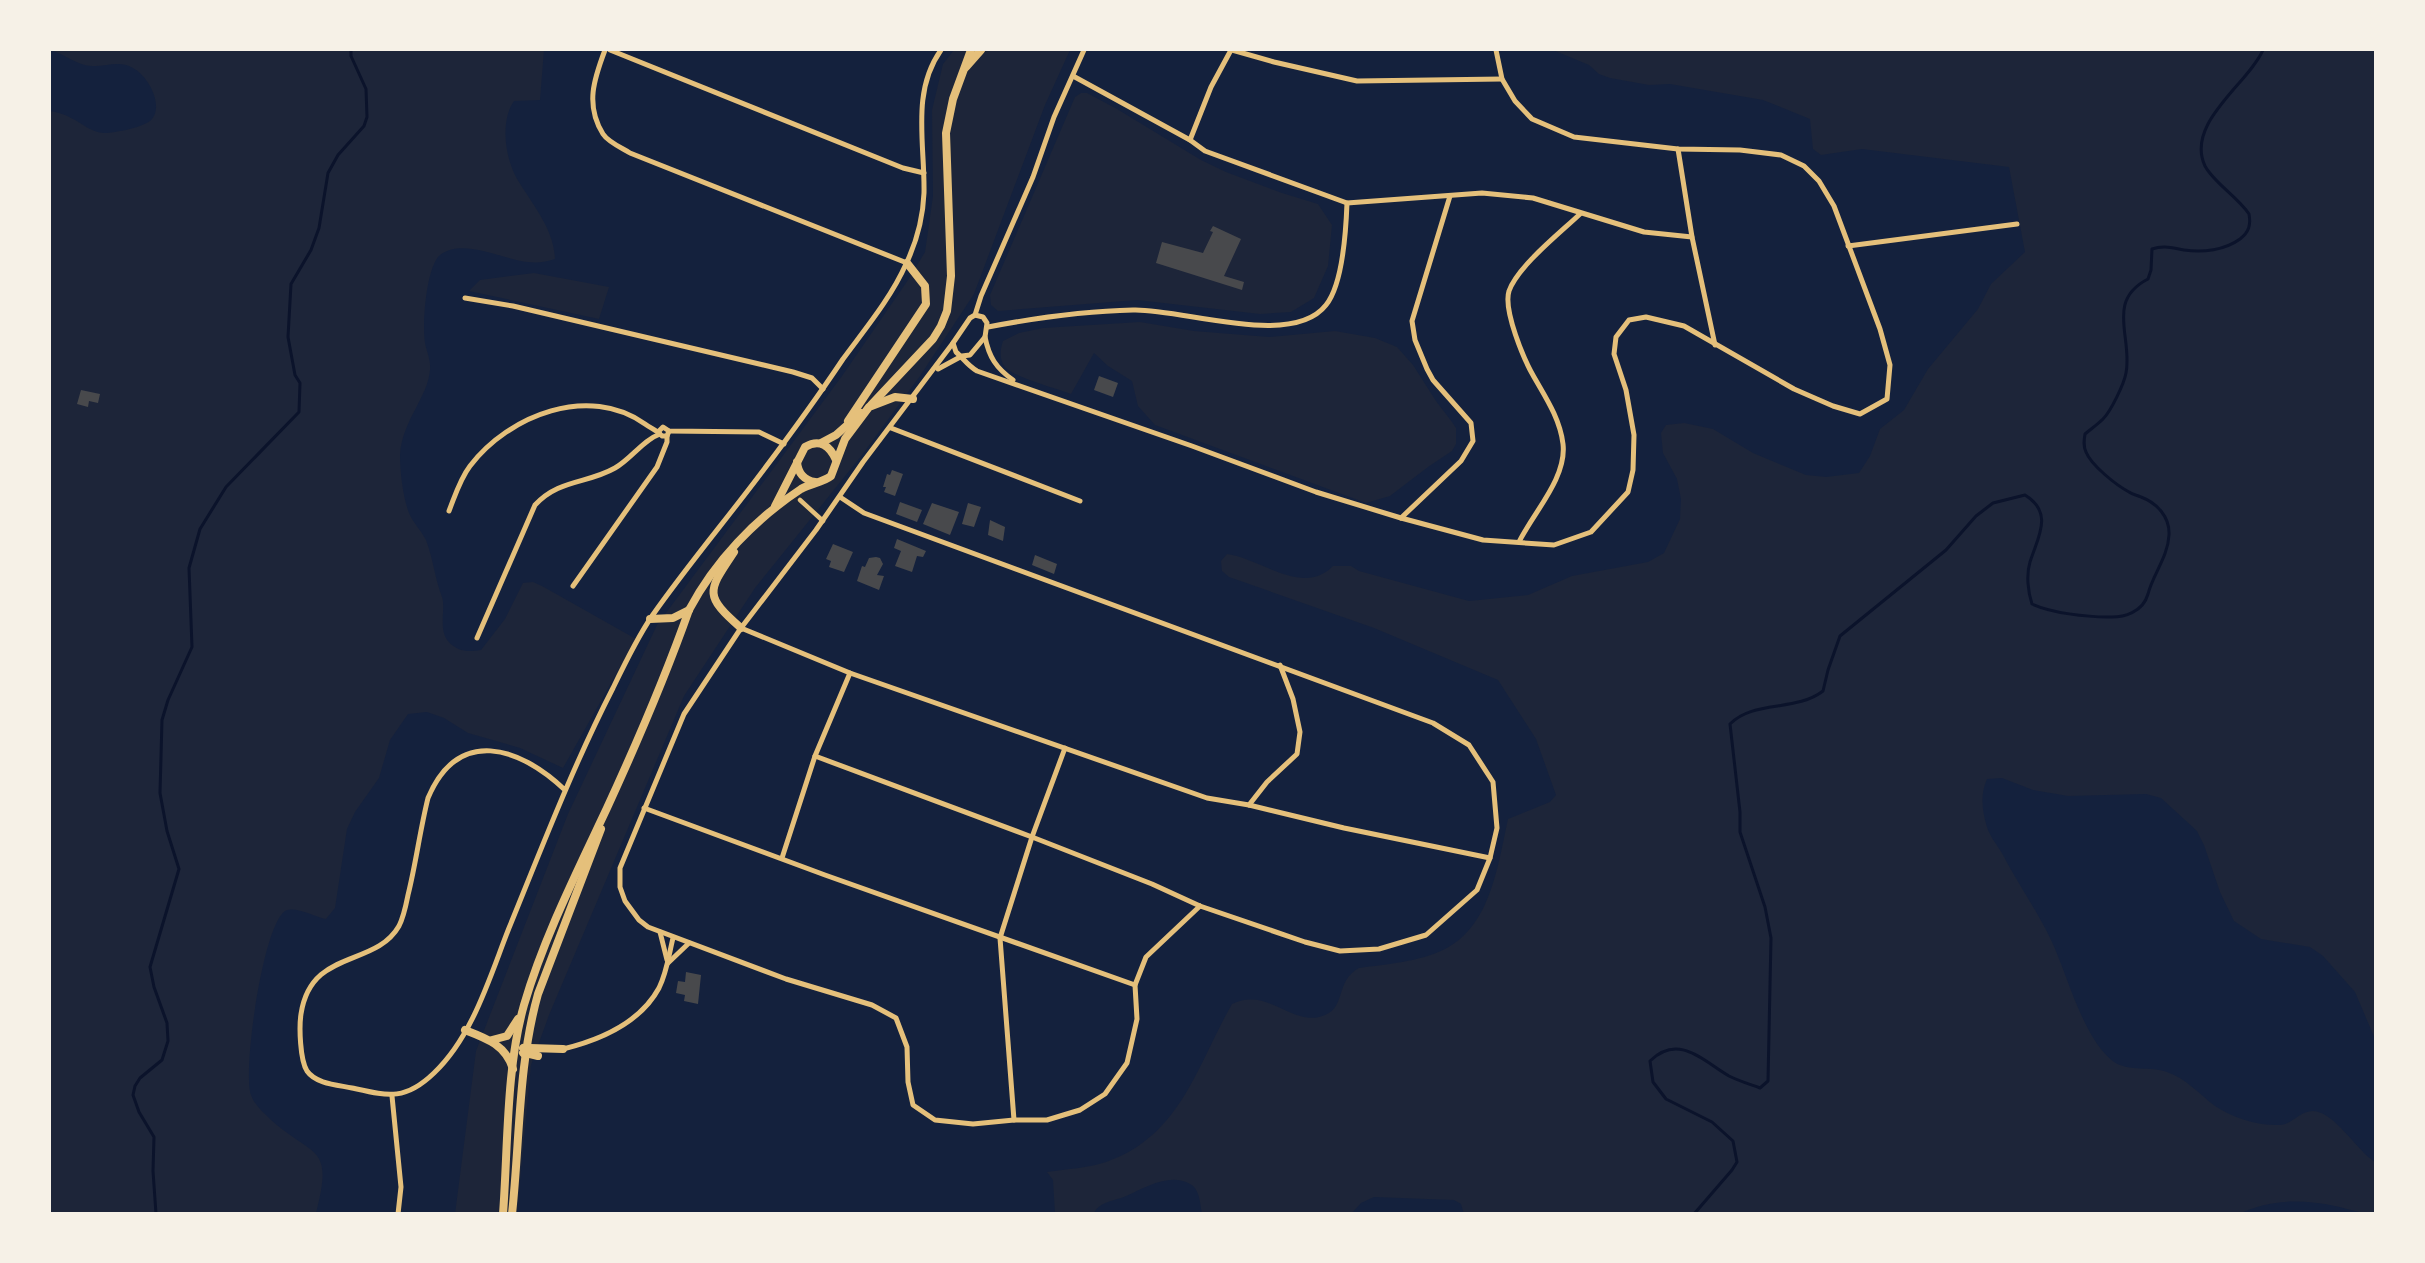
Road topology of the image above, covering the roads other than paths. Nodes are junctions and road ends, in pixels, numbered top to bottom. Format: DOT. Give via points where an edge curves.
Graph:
graph roads {
  1 [pos="605,50"];
  2 [pos="610,50"];
  3 [pos="941,50"];
  4 [pos="971,50"];
  5 [pos="981,50"];
  6 [pos="1084,50"];
  7 [pos="1232,50"];
  8 [pos="1496,50"];
  9 [pos="962,72"];
  10 [pos="1073,76"];
  11 [pos="1502,79"];
  12 [pos="1190,140"];
  13 [pos="1678,149"];
  14 [pos="924,173"];
  15 [pos="1450,196"];
  16 [pos="1347,203"];
  17 [pos="1580,214"];
  18 [pos="2016,224"];
  19 [pos="1692,237"];
  20 [pos="1848,246"];
  21 [pos="907,263"];
  22 [pos="465,298"];
  23 [pos="975,315"];
  24 [pos="988,327"];
  25 [pos="985,337"];
  26 [pos="953,343"];
  27 [pos="1715,345"];
  28 [pos="962,356"];
  29 [pos="932,374"];
  30 [pos="1019,384"];
  31 [pos="823,389"];
  32 [pos="913,399"];
  33 [pos="869,407"];
  34 [pos="845,427"];
  35 [pos="891,428"];
  36 [pos="659,433"];
  37 [pos="668,433"];
  38 [pos="821,443"];
  39 [pos="784,444"];
  40 [pos="836,460"];
  41 [pos="797,462"];
  42 [pos="819,482"];
  43 [pos="840,497"];
  44 [pos="800,500"];
  45 [pos="1080,501"];
  46 [pos="774,507"];
  47 [pos="449,511"];
  48 [pos="1401,518"];
  49 [pos="822,521"];
  50 [pos="744,538"];
  51 [pos="1519,542"];
  52 [pos="573,586"];
  53 [pos="689,610"];
  54 [pos="650,619"];
  55 [pos="741,628"];
  56 [pos="477,638"];
  57 [pos="1280,665"];
  58 [pos="850,673"];
  59 [pos="1065,748"];
  60 [pos="815,756"];
  61 [pos="565,790"];
  62 [pos="1249,805"];
  63 [pos="607,808"];
  64 [pos="644,808"];
  65 [pos="1032,837"];
  66 [pos="782,858"];
  67 [pos="1490,858"];
  68 [pos="1200,906"];
  69 [pos="660,932"];
  70 [pos="673,938"];
  71 [pos="1000,938"];
  72 [pos="689,944"];
  73 [pos="668,963"];
  74 [pos="1135,985"];
  75 [pos="523,1010"];
  76 [pos="530,1027"];
  77 [pos="465,1030"];
  78 [pos="492,1040"];
  79 [pos="563,1049"];
  80 [pos="525,1051"];
  81 [pos="541,1052"];
  82 [pos="524,1070"];
  83 [pos="513,1072"];
  84 [pos="511,1090"];
  85 [pos="392,1096"];
  86 [pos="1014,1120"];
  87 [pos="398,1214"];
  88 [pos="503,1214"];
  89 [pos="512,1214"];
  1 -- 21 [label="street" via="591,95 604,136 630,153"];
  2 -- 14 [label="street" via="903,168"];
  3 -- 14 [label="street" via="927,73 922,93"];
  4 -- 9 [label="main road"];
  5 -- 9 [label="main road"];
  6 -- 10 [label="street"];
  7 -- 11 [label="street" via="1357,81"];
  7 -- 12 [label="street" via="1211,87"];
  8 -- 11 [label="street"];
  9 -- 33 [label="main road" via="946,133 951,276 947,311 928,345"];
  10 -- 12 [label="street"];
  10 -- 23 [label="street"];
  11 -- 13 [label="street" via="1532,119 1574,137"];
  12 -- 16 [label="street" via="1205,151"];
  13 -- 19 [label="street"];
  13 -- 20 [label="street" via="1781,155 1804,166 1834,206"];
  14 -- 21 [label="street" via="921,220"];
  15 -- 16 [label="street"];
  15 -- 17 [label="street" via="1482,193 1533,198"];
  15 -- 48 [label="street" via="1412,321 1427,369 1470,423 1473,441 1461,461"];
  16 -- 24 [label="street" via="1336,282 1327,305 1309,319 1275,326 1134,309"];
  17 -- 19 [label="street" via="1644,232"];
  17 -- 51 [label="street" via="1520,271 1508,292 1513,331 1553,410 1563,444 1553,485"];
  18 -- 20 [label="street"];
  19 -- 27 [label="street"];
  20 -- 27 [label="street" via="1890,365 1887,399 1860,414 1833,406"];
  21 -- 31 [label="street"];
  21 -- 34 [label="main road" via="925,286 926,304"];
  22 -- 31 [label="street" via="793,372 812,378"];
  23 -- 24 [label="street" via="983,317"];
  23 -- 26 [label="street"];
  24 -- 25 [label="street"];
  25 -- 28 [label="street" via="970,355"];
  25 -- 30 [label="street" via="994,363"];
  26 -- 28 [label="street"];
  26 -- 29 [label="street"];
  27 -- 51 [label="street" via="1684,326 1646,317 1629,320 1616,337 1614,354 1626,390 1634,435 1628,492 1591,532 1554,545"];
  28 -- 29 [label="street"];
  28 -- 30 [label="street" via="972,368"];
  29 -- 32 [label="street"];
  30 -- 48 [label="street" via="1316,492"];
  31 -- 39 [label="street"];
  32 -- 33 [label="main road" via="895,397"];
  32 -- 35 [label="street"];
  33 -- 34 [label="main road"];
  33 -- 40 [label="main road" via="845,439"];
  34 -- 38 [label="main road"];
  35 -- 43 [label="street"];
  35 -- 45 [label="street"];
  36 -- 37 [label="street" via="663,427"];
  36 -- 47 [label="street" via="627,413 605,408 553,409 517,426 484,450 463,478"];
  36 -- 56 [label="street" via="614,468 562,485 535,504"];
  37 -- 39 [label="street" via="759,432"];
  37 -- 52 [label="street" via="657,467"];
  38 -- 40 [label="main road" via="832,450"];
  38 -- 41 [label="main road" via="805,447"];
  39 -- 54 [label="street"];
  40 -- 42 [label="main road" via="831,476"];
  41 -- 42 [label="main road" via="804,478"];
  41 -- 46 [label="main road"];
  42 -- 46 [label="main road"];
  43 -- 49 [label="street"];
  43 -- 57 [label="street" via="864,513"];
  44 -- 49 [label="street"];
  46 -- 50 [label="main road"];
  48 -- 51 [label="street" via="1483,540"];
  49 -- 55 [label="street"];
  50 -- 53 [label="main road" via="715,567"];
  50 -- 55 [label="main road" via="717,578 713,592 717,606"];
  53 -- 54 [label="main road" via="673,618"];
  53 -- 63 [label="main road"];
  54 -- 61 [label="street" via="590,732"];
  55 -- 58 [label="street"];
  55 -- 64 [label="street" via="684,714"];
  57 -- 62 [label="street" via="1300,732 1296,754"];
  57 -- 67 [label="street" via="1433,723 1469,745 1493,782 1497,828"];
  58 -- 59 [label="street"];
  58 -- 60 [label="street"];
  59 -- 62 [label="street" via="1207,798"];
  59 -- 65 [label="street"];
  60 -- 65 [label="street"];
  60 -- 66 [label="street"];
  61 -- 77 [label="street"];
  61 -- 85 [label="street" via="536,766 502,751 477,750 456,760 439,778 428,798 398,928 373,949 327,970 305,994 300,1025 309,1074 322,1081"];
  62 -- 67 [label="street"];
  63 -- 75 [label="main road" via="568,892"];
  63 -- 76 [label="main road" via="538,994"];
  64 -- 66 [label="street"];
  64 -- 69 [label="street" via="620,868 620,887 624,901 639,920"];
  65 -- 68 [label="street"];
  65 -- 71 [label="street"];
  66 -- 71 [label="street"];
  67 -- 68 [label="street" via="1477,890 1426,935 1379,949 1340,951"];
  68 -- 74 [label="street" via="1146,957"];
  69 -- 70 [label="street"];
  69 -- 73 [label="street"];
  70 -- 72 [label="street"];
  70 -- 73 [label="street"];
  71 -- 74 [label="street"];
  71 -- 86 [label="street"];
  72 -- 73 [label="street"];
  72 -- 86 [label="street" via="872,1005 896,1018 908,1047 908,1082 913,1105 935,1120 973,1124"];
  73 -- 79 [label="street" via="659,988 639,1013 610,1033"];
  74 -- 86 [label="street" via="1137,1019 1127,1063 1106,1094 1080,1110 1047,1120"];
  75 -- 78 [label="main road" via="510,1033"];
  75 -- 80 [label="main road" via="521,1032"];
  75 -- 83 [label="main road"];
  76 -- 80 [label="main road"];
  76 -- 81 [label="main road"];
  77 -- 78 [label="main road"];
  77 -- 85 [label="street" via="436,1072 411,1090"];
  78 -- 83 [label="main road" via="506,1054"];
  79 -- 81 [label="main road"];
  80 -- 81 [label="main road"];
  80 -- 82 [label="main road"];
  80 -- 84 [label="main road"];
  81 -- 82 [label="main road"];
  82 -- 89 [label="main road"];
  83 -- 84 [label="main road"];
  84 -- 88 [label="main road"];
  85 -- 87 [label="street" via="401,1187"];
}
